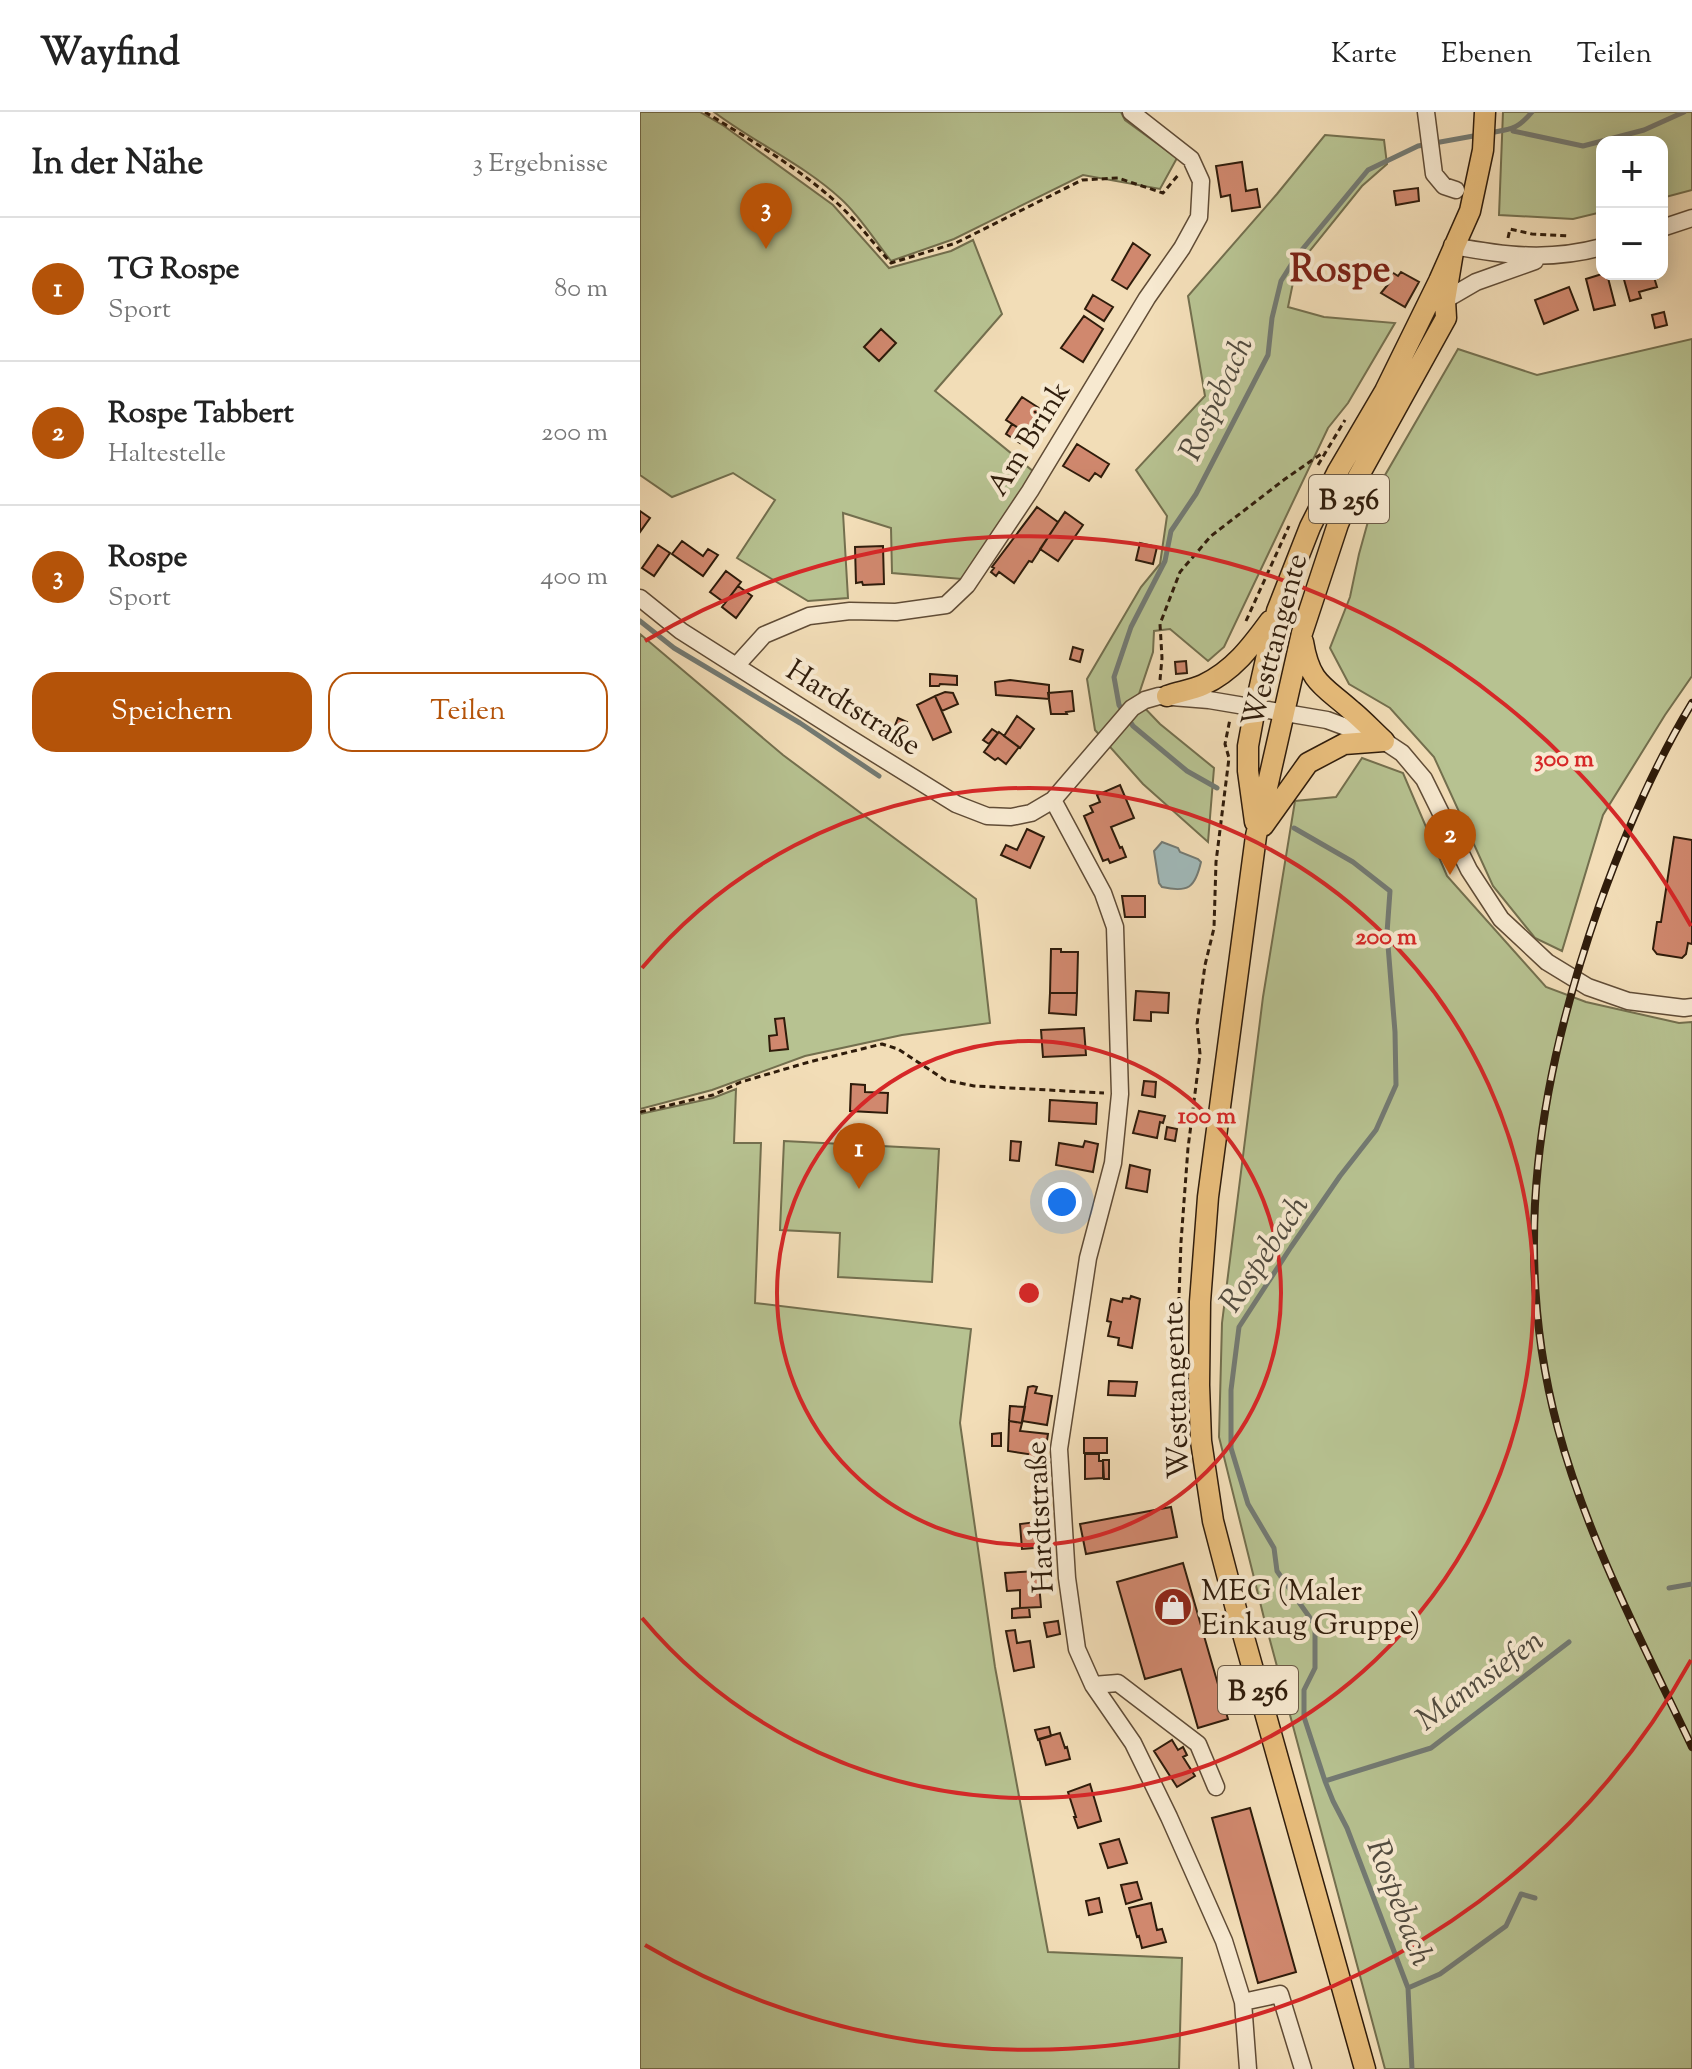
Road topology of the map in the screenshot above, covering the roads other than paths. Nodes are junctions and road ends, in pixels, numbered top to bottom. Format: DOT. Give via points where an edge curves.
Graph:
graph roads {
  1 [pos="1131,112"];
  2 [pos="1426,112"];
  3 [pos="1485,114"];
  4 [pos="1456,190"];
  5 [pos="1692,218"];
  6 [pos="1668,226"];
  7 [pos="1454,246"];
  8 [pos="1596,248"];
  9 [pos="1548,257"];
  10 [pos="1445,300"];
  11 [pos="640,598"];
  12 [pos="1277,611"];
  13 [pos="1302,633"];
  14 [pos="736,666"];
  15 [pos="1163,696"];
  16 [pos="1255,708"];
  17 [pos="1284,712"];
  18 [pos="1384,741"];
  19 [pos="1053,800"];
  20 [pos="1256,836"];
  21 [pos="1692,1007"];
  22 [pos="1093,1685"];
  23 [pos="1216,1787"];
  24 [pos="1243,2002"];
  25 [pos="1248,2069"];
  26 [pos="1303,2069"];
  27 [pos="1365,2069"];
  1 -- 14 [label="street, Am Brink" via="1191,159 1201,181 1199,217 967,585 946,605 809,616 764,635"];
  2 -- 4 [label="street" via="1434,174"];
  3 -- 7 [label="main road, Westtangente / B 256" via="1470,211"];
  5 -- 6 [label="street"];
  7 -- 9 [label="street"];
  7 -- 10 [label="main road, Westtangente / B 256"];
  7 -- 12 [label="main road, Westtangente / B 256" via="1385,391 1310,527"];
  8 -- 9 [label="street"];
  9 -- 10 [label="street" via="1476,282"];
  10 -- 13 [label="main road, Westtangente / B 256" via="1441,330 1358,477"];
  11 -- 14 [label="street, Hardtstraße"];
  12 -- 15 [label="main road, B 256" via="1231,668 1201,686"];
  12 -- 16 [label="main road, Westtangente / B 256"];
  13 -- 17 [label="main road, Westtangente / B 256"];
  13 -- 18 [label="main road" via="1306,661 1320,686"];
  14 -- 19 [label="street, Hardtstraße" via="956,804 987,816 1011,817"];
  15 -- 16 [label="street"];
  15 -- 19 [label="street, Hardtstraße" via="1132,708"];
  16 -- 17 [label="street"];
  16 -- 20 [label="main road, Westtangente / B 256" via="1248,771"];
  17 -- 18 [label="street" via="1327,720"];
  17 -- 20 [label="main road, Westtangente / B 256"];
  18 -- 20 [label="main road, B 256" via="1344,744 1308,763"];
  18 -- 21 [label="street" via="1424,779 1469,870 1501,919 1547,962 1588,987 1628,1001"];
  19 -- 22 [label="street, Hardtstraße" via="1103,893 1115,927 1120,1094 1113,1163 1088,1258 1059,1449 1077,1649"];
  20 -- 27 [label="main road, Westtangente / B 256" via="1208,1197 1200,1302 1201,1441 1213,1521"];
  22 -- 23 [label="street" via="1118,1683 1198,1744"];
  22 -- 24 [label="street, Hardtstraße" via="1133,1743 1169,1817 1224,1941"];
  24 -- 25 [label="street, Hardtstraße"];
  24 -- 26 [label="street" via="1280,1994"];
}
